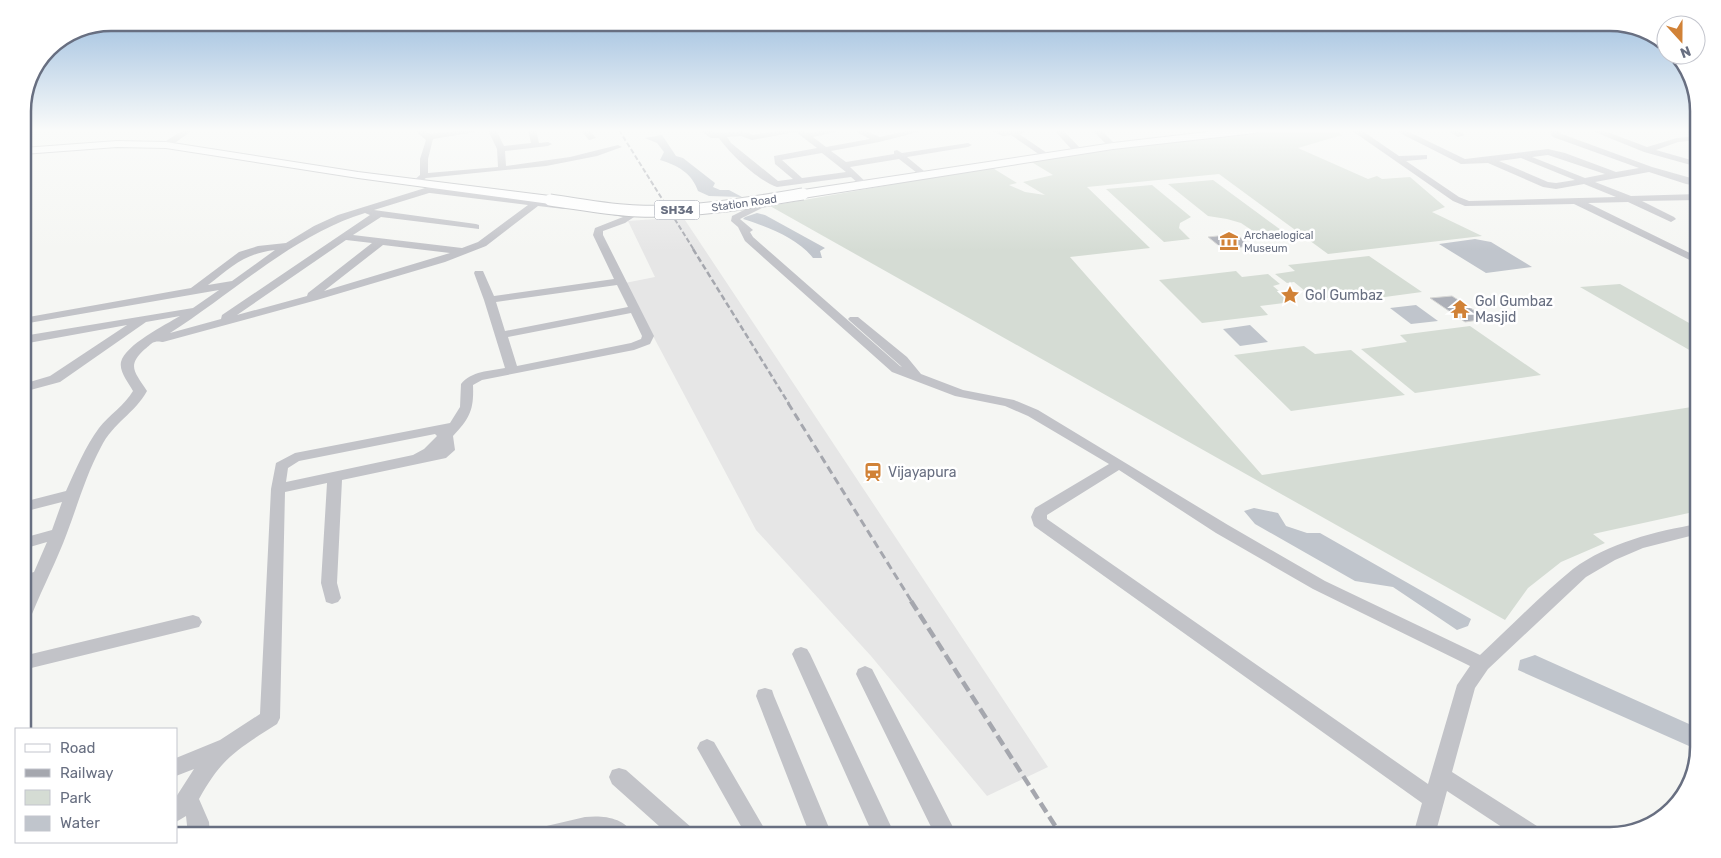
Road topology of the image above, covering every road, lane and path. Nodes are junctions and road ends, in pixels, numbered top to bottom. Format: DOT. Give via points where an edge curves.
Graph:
graph roads {
  1 [pos="348,170"];
  2 [pos="421,170"];
  3 [pos="487,170"];
  4 [pos="757,170"];
  5 [pos="787,170"];
  6 [pos="849,170"];
  7 [pos="917,170"];
  8 [pos="944,170"];
  9 [pos="950,170"];
  10 [pos="1413,170"];
  11 [pos="1513,170"];
  12 [pos="1559,170"];
  13 [pos="1601,170"];
  14 [pos="1644,170"];
  15 [pos="1652,170"];
  16 [pos="853,174"];
  17 [pos="921,174"];
  18 [pos="1617,176"];
  19 [pos="419,179"];
  20 [pos="1586,181"];
  21 [pos="801,182"];
  22 [pos="1690,182"];
  23 [pos="864,184"];
  24 [pos="443,186"];
  25 [pos="834,189"];
  26 [pos="430,190"];
  27 [pos="1690,197"];
  28 [pos="1627,198"];
  29 [pos="1574,200"];
  30 [pos="536,203"];
  31 [pos="361,211"];
  32 [pos="378,214"];
  33 [pos="1671,220"];
  34 [pos="476,227"];
  35 [pos="343,237"];
  36 [pos="380,242"];
  37 [pos="288,246"];
  38 [pos="465,252"];
  39 [pos="1690,257"];
  40 [pos="479,273"];
  41 [pos="620,281"];
  42 [pos="236,283"];
  43 [pos="195,289"];
  44 [pos="305,300"];
  45 [pos="490,300"];
  46 [pos="634,309"];
  47 [pos="198,310"];
  48 [pos="145,319"];
  49 [pos="31,320"];
  50 [pos="216,324"];
  51 [pos="501,335"];
  52 [pos="47,336"];
  53 [pos="31,339"];
  54 [pos="146,342"];
  55 [pos="31,345"];
  56 [pos="512,371"];
  57 [pos="31,386"];
  58 [pos="446,430"];
  59 [pos="1119,464"];
  60 [pos="335,476"];
  61 [pos="278,489"];
  62 [pos="72,494"];
  63 [pos="31,505"];
  64 [pos="1690,531"];
  65 [pos="59,534"];
  66 [pos="31,541"];
  67 [pos="40,576"];
  68 [pos="31,579"];
  69 [pos="31,596"];
  70 [pos="332,598"];
  71 [pos="193,622"];
  72 [pos="1494,653"];
  73 [pos="801,654"];
  74 [pos="31,661"];
  75 [pos="865,674"];
  76 [pos="765,696"];
  77 [pos="230,745"];
  78 [pos="707,748"];
  79 [pos="178,766"];
  80 [pos="1440,775"];
  81 [pos="619,777"];
  82 [pos="1433,799"];
  83 [pos="182,806"];
  84 [pos="199,827"];
  85 [pos="589,827"];
  86 [pos="606,827"];
  87 [pos="674,827"];
  88 [pos="752,827"];
  89 [pos="817,827"];
  90 [pos="880,827"];
  91 [pos="942,827"];
  92 [pos="1426,827"];
  93 [pos="1518,827"];
  1 -- 19 [label="main road, SH34"];
  2 -- 19 [label="street"];
  3 -- 19 [label="street"];
  4 -- 21 [label="street" via="778,184"];
  5 -- 21 [label="street"];
  6 -- 16 [label="street"];
  7 -- 17 [label="street"];
  8 -- 17 [label="main road, Station Road / SH34"];
  9 -- 23 [label="main road, Station Road / SH34"];
  10 -- 29 [label="street" via="1468,204"];
  11 -- 20 [label="street" via="1550,186"];
  12 -- 20 [label="street"];
  13 -- 18 [label="street"];
  14 -- 18 [label="street"];
  15 -- 22 [label="street"];
  16 -- 21 [label="street"];
  16 -- 23 [label="street"];
  17 -- 23 [label="main road, Station Road / SH34"];
  18 -- 20 [label="street"];
  19 -- 24 [label="main road, SH34"];
  20 -- 28 [label="street"];
  23 -- 25 [label="main road, Station Road / SH34"];
  24 -- 25 [label="main road, Station Road / SH34, bridge" via="622,209 662,211 736,205"];
  24 -- 26 [label="street"];
  25 -- 59 [label="street" via="815,196 759,206 738,222 749,239 896,368 960,393 1017,406"];
  26 -- 30 [label="street"];
  26 -- 31 [label="street"];
  27 -- 28 [label="street"];
  28 -- 29 [label="street"];
  28 -- 33 [label="street"];
  29 -- 39 [label="street"];
  30 -- 38 [label="street" via="482,244"];
  30 -- 41 [label="street" via="628,216 598,230"];
  31 -- 32 [label="street"];
  31 -- 37 [label="street" via="317,228"];
  32 -- 34 [label="street"];
  32 -- 35 [label="street"];
  35 -- 36 [label="street"];
  35 -- 50 [label="street"];
  36 -- 38 [label="street"];
  36 -- 44 [label="street"];
  37 -- 42 [label="street"];
  37 -- 43 [label="street" via="243,254"];
  38 -- 44 [label="street"];
  40 -- 45 [label="street"];
  41 -- 45 [label="street"];
  41 -- 46 [label="street"];
  42 -- 43 [label="street"];
  42 -- 47 [label="street"];
  43 -- 49 [label="street"];
  44 -- 50 [label="street"];
  45 -- 51 [label="street"];
  46 -- 51 [label="street"];
  46 -- 56 [label="street" via="648,336 646,342"];
  47 -- 48 [label="street"];
  47 -- 54 [label="street"];
  48 -- 52 [label="street"];
  48 -- 57 [label="street" via="55,379"];
  50 -- 54 [label="street"];
  51 -- 56 [label="street"];
  52 -- 53 [label="street"];
  52 -- 55 [label="street"];
  54 -- 62 [label="street" via="127,362 128,371 140,391 103,432"];
  56 -- 58 [label="street" via="470,380 467,384 466,415"];
  58 -- 60 [label="street" via="429,452 417,459"];
  58 -- 61 [label="street" via="295,457 281,466"];
  59 -- 72 [label="street" via="1222,530 1319,585"];
  59 -- 82 [label="street" via="1040,512 1040,522"];
  60 -- 61 [label="street"];
  60 -- 70 [label="street" via="329,583"];
  61 -- 77 [label="street" via="270,718"];
  62 -- 63 [label="street"];
  62 -- 65 [label="street"];
  64 -- 72 [label="street" via="1639,543 1580,573"];
  65 -- 66 [label="street"];
  65 -- 67 [label="street"];
  67 -- 68 [label="street"];
  67 -- 69 [label="street"];
  71 -- 74 [label="street"];
  72 -- 80 [label="street" via="1466,685"];
  73 -- 90 [label="street"];
  75 -- 91 [label="street"];
  76 -- 89 [label="street"];
  77 -- 79 [label="street"];
  77 -- 83 [label="street" via="206,767"];
  78 -- 88 [label="street"];
  80 -- 82 [label="street"];
  80 -- 93 [label="street"];
  81 -- 87 [label="street"];
  82 -- 92 [label="street"];
  83 -- 84 [label="street" via="196,811"];
  85 -- 86 [label="street"];
}
